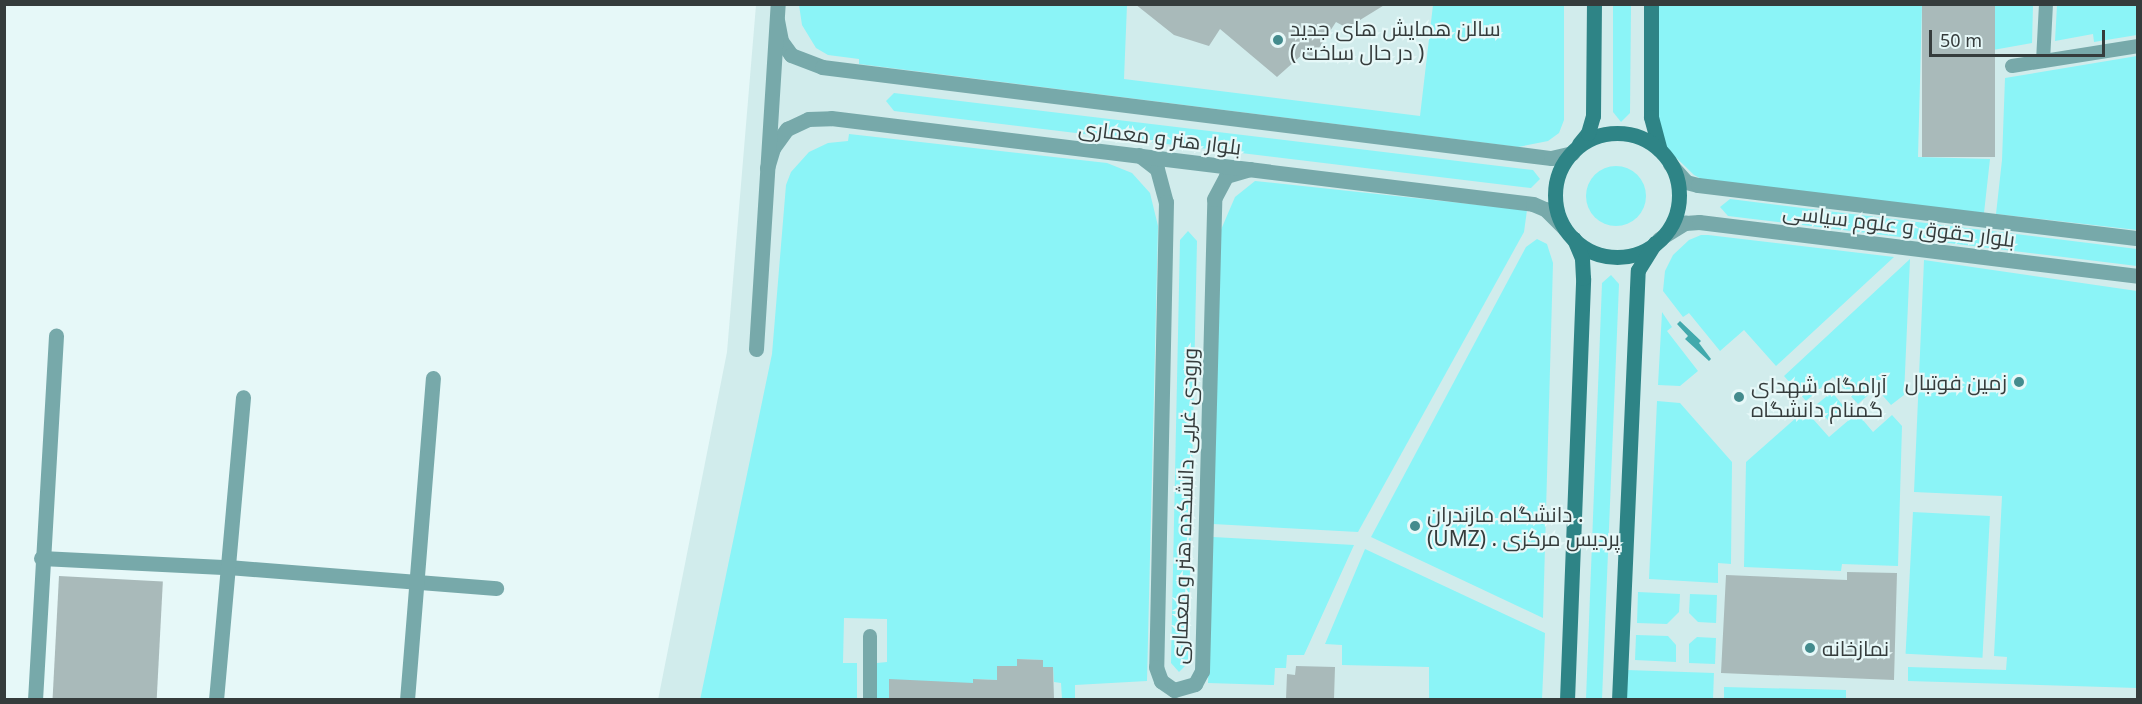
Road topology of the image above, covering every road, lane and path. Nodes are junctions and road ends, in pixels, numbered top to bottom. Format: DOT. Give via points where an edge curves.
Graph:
graph roads {
  1 [pos="778,4"];
  2 [pos="1594,4"];
  3 [pos="1651,4"];
  4 [pos="2046,4"];
  5 [pos="777,20"];
  6 [pos="2138,46"];
  7 [pos="2043,61"];
  8 [pos="2012,66"];
  9 [pos="1574,151"];
  10 [pos="1139,155"];
  11 [pos="1666,158"];
  12 [pos="767,168"];
  13 [pos="1250,169"];
  14 [pos="1569,234"];
  15 [pos="2138,238"];
  16 [pos="1657,241"];
  17 [pos="2138,276"];
  18 [pos="56,336"];
  19 [pos="756,348"];
  20 [pos="433,378"];
  21 [pos="243,397"];
  22 [pos="41,558"];
  23 [pos="228,567"];
  24 [pos="415,581"];
  25 [pos="496,588"];
  26 [pos="870,636"];
  27 [pos="35,699"];
  28 [pos="216,699"];
  29 [pos="407,699"];
  30 [pos="870,699"];
  31 [pos="1567,699"];
  32 [pos="1619,699"];
  1 -- 5 [label="street"];
  2 -- 9 [label="main road" via="1593,116 1587,137"];
  3 -- 11 [label="main road" via="1651,117 1654,139"];
  4 -- 7 [label="lane"];
  5 -- 9 [label="street, بلوار هنر و معماری" via="781,41 792,55 822,67 1551,158"];
  5 -- 12 [label="street"];
  6 -- 7 [label="lane"];
  7 -- 8 [label="lane"];
  9 -- 11 [label="main road" via="1600,135 1620,133 1646,140"];
  9 -- 14 [label="main road" via="1560,170 1555,190 1557,210"];
  10 -- 12 [label="street, بلوار هنر و معماری" via="816,117 793,125 781,135"];
  10 -- 13 [label="street, بلوار هنر و معماری"];
  10 -- 13 [label="street, ورودی غربی دانشکده هنر و معماری" via="1157,169 1166,202 1156,667 1161,681 1174,690 1195,684 1202,671 1214,199 1226,176"];
  11 -- 15 [label="street, بلوار حقوق و علوم سیاسی" via="1686,182 1698,185"];
  11 -- 16 [label="main road" via="1677,183 1678,203 1671,223"];
  12 -- 19 [label="street"];
  13 -- 14 [label="street, بلوار هنر و معماری" via="1533,204 1545,209"];
  14 -- 16 [label="main road" via="1591,251 1610,256 1630,255"];
  14 -- 31 [label="main road" via="1582,258 1583,278"];
  16 -- 17 [label="street, بلوار حقوق و علوم سیاسی" via="1685,223 1699,222"];
  16 -- 32 [label="main road" via="1638,270"];
  18 -- 22 [label="street"];
  20 -- 24 [label="street"];
  21 -- 23 [label="street"];
  22 -- 23 [label="street"];
  22 -- 27 [label="street"];
  23 -- 24 [label="street"];
  23 -- 28 [label="street"];
  24 -- 25 [label="street"];
  24 -- 29 [label="street"];
  26 -- 30 [label="lane"];
}
